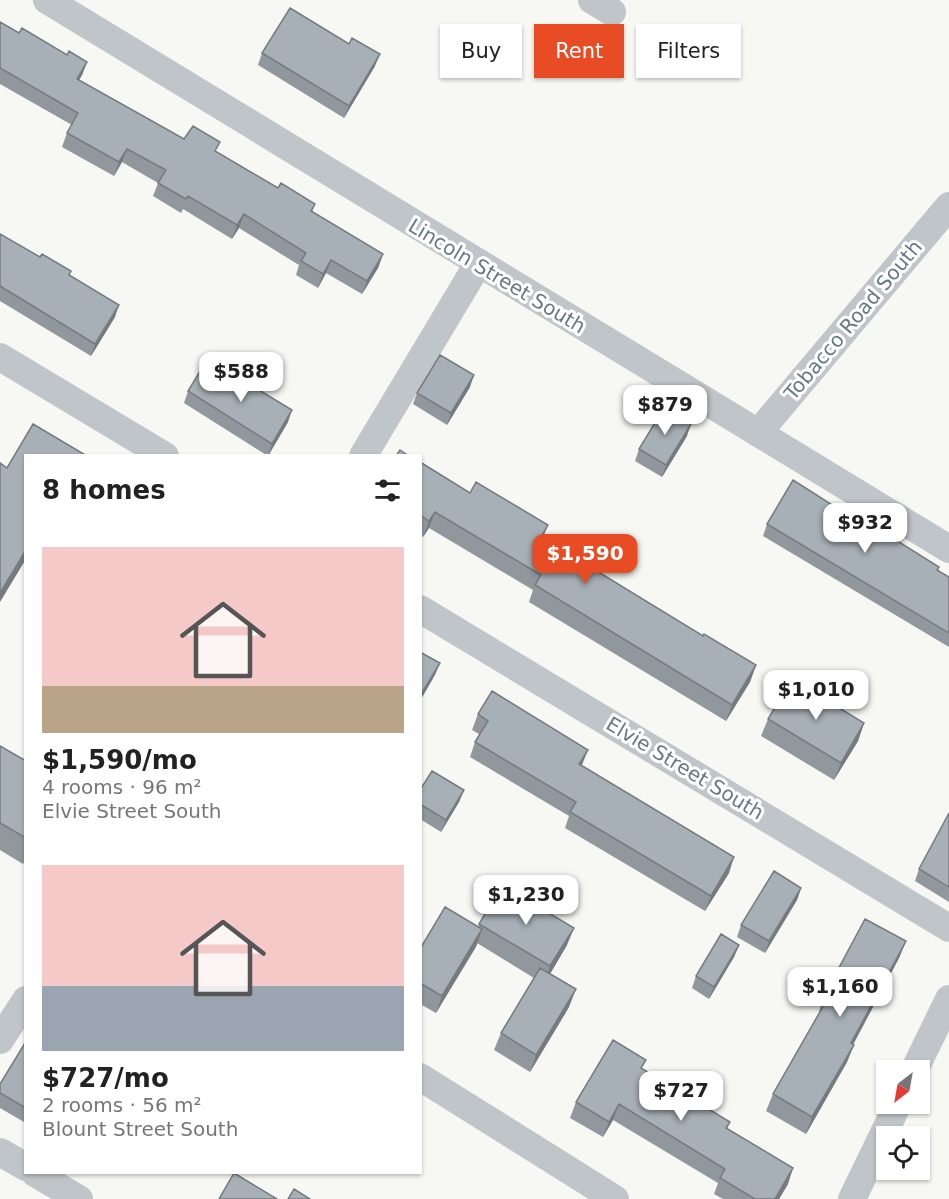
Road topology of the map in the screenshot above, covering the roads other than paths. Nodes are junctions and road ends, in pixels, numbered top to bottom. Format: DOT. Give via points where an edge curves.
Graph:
graph roads {
  1 [pos="47,0"];
  2 [pos="949,206"];
  3 [pos="478,264"];
  4 [pos="0,357"];
  5 [pos="758,433"];
  6 [pos="162,454"];
  7 [pos="364,454"];
  8 [pos="949,549"];
  9 [pos="422,610"];
  10 [pos="949,928"];
  11 [pos="949,999"];
  12 [pos="24,1003"];
  13 [pos="0,1040"];
  14 [pos="919,1060"];
  15 [pos="422,1078"];
  16 [pos="893,1114"];
  17 [pos="0,1152"];
  18 [pos="24,1166"];
  19 [pos="37,1174"];
  20 [pos="79,1199"];
  21 [pos="615,1199"];
  22 [pos="852,1199"];
  1 -- 3 [label="street, Lincoln Street South"];
  2 -- 5 [label="street, Tobacco Road South"];
  3 -- 5 [label="street, Lincoln Street South"];
  3 -- 7 [label="street"];
  4 -- 6 [label="street"];
  5 -- 8 [label="street, Lincoln Street South"];
  9 -- 10 [label="street, Elvie Street South"];
  11 -- 14 [label="street"];
  12 -- 13 [label="street"];
  15 -- 21 [label="street"];
  16 -- 22 [label="street"];
  17 -- 18 [label="street"];
  19 -- 20 [label="street"];
}
